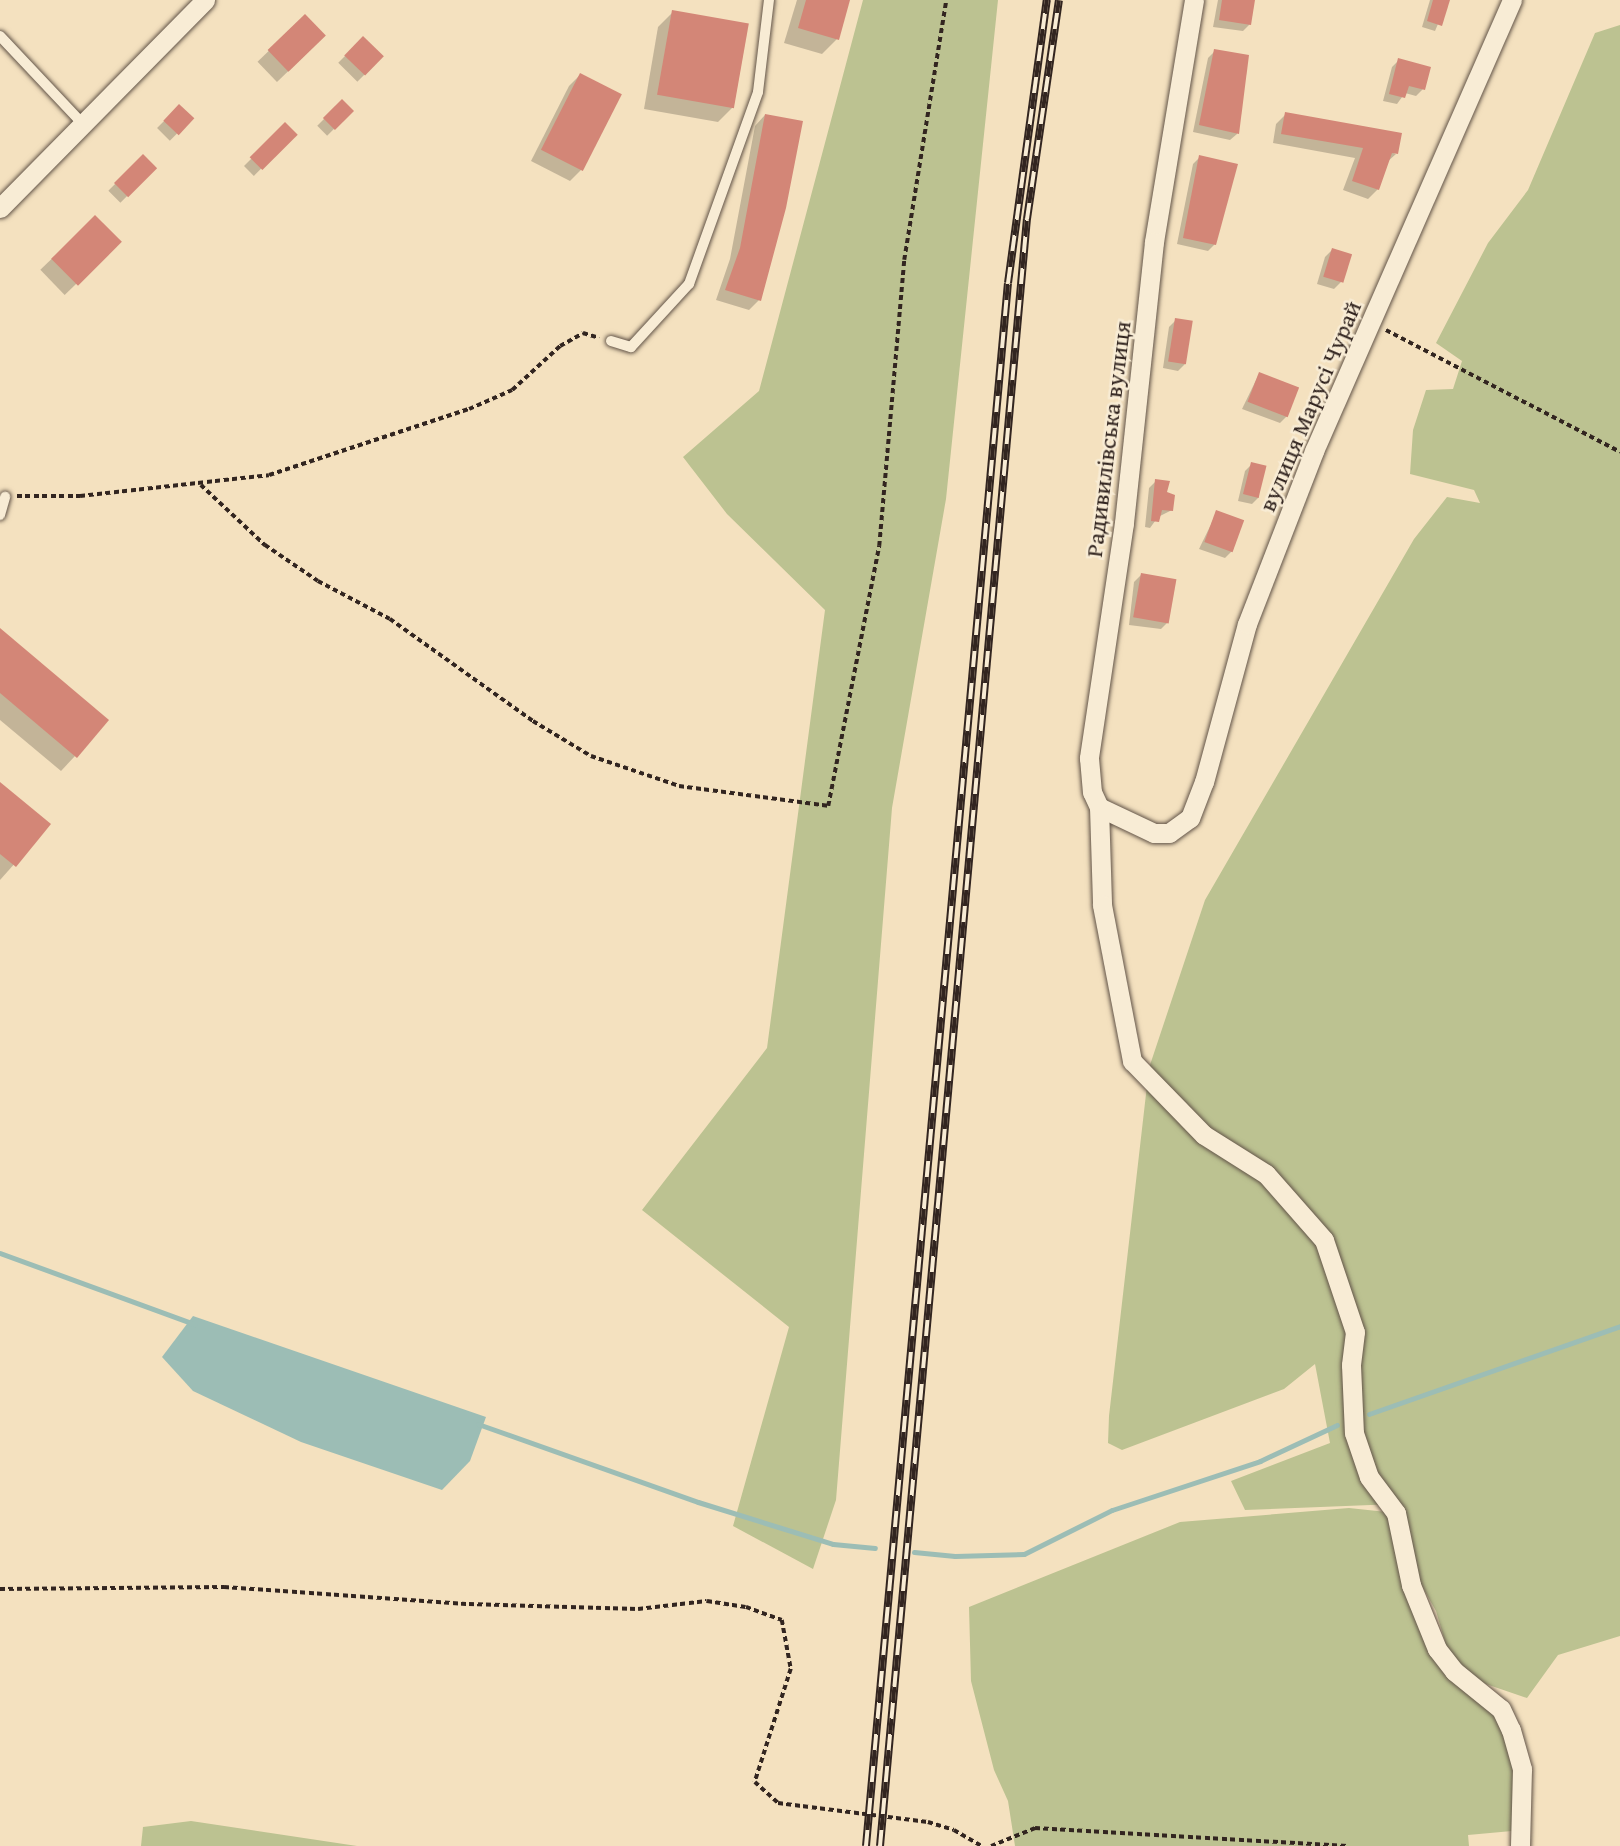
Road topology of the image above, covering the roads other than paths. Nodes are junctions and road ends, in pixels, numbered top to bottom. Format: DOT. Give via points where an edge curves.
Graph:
graph roads {
  1 [pos="205,0"];
  2 [pos="769,0"];
  3 [pos="1194,0"];
  4 [pos="1512,0"];
  5 [pos="0,36"];
  6 [pos="83,124"];
  7 [pos="0,208"];
  8 [pos="611,341"];
  9 [pos="5,496"];
  10 [pos="0,515"];
  11 [pos="1099,807"];
  12 [pos="1520,1846"];
  1 -- 6 [label="street"];
  2 -- 8 [label="lane" via="758,92 689,284 631,347"];
  3 -- 11 [label="street, Радивилівська вулиця" via="1154,242 1122,535 1088,758 1092,792"];
  4 -- 11 [label="street, вулиця Марусі Чурай" via="1314,451 1247,624 1205,782 1190,818 1168,833 1154,833"];
  5 -- 6 [label="lane"];
  6 -- 7 [label="street"];
  9 -- 10 [label="lane"];
  11 -- 12 [label="street, Радивилівська вулиця" via="1102,905 1132,1061 1204,1135 1266,1174 1324,1240 1355,1332 1353,1433 1369,1477 1396,1514 1411,1585 1437,1649 1454,1671 1501,1709 1511,1730 1522,1769"];
}
